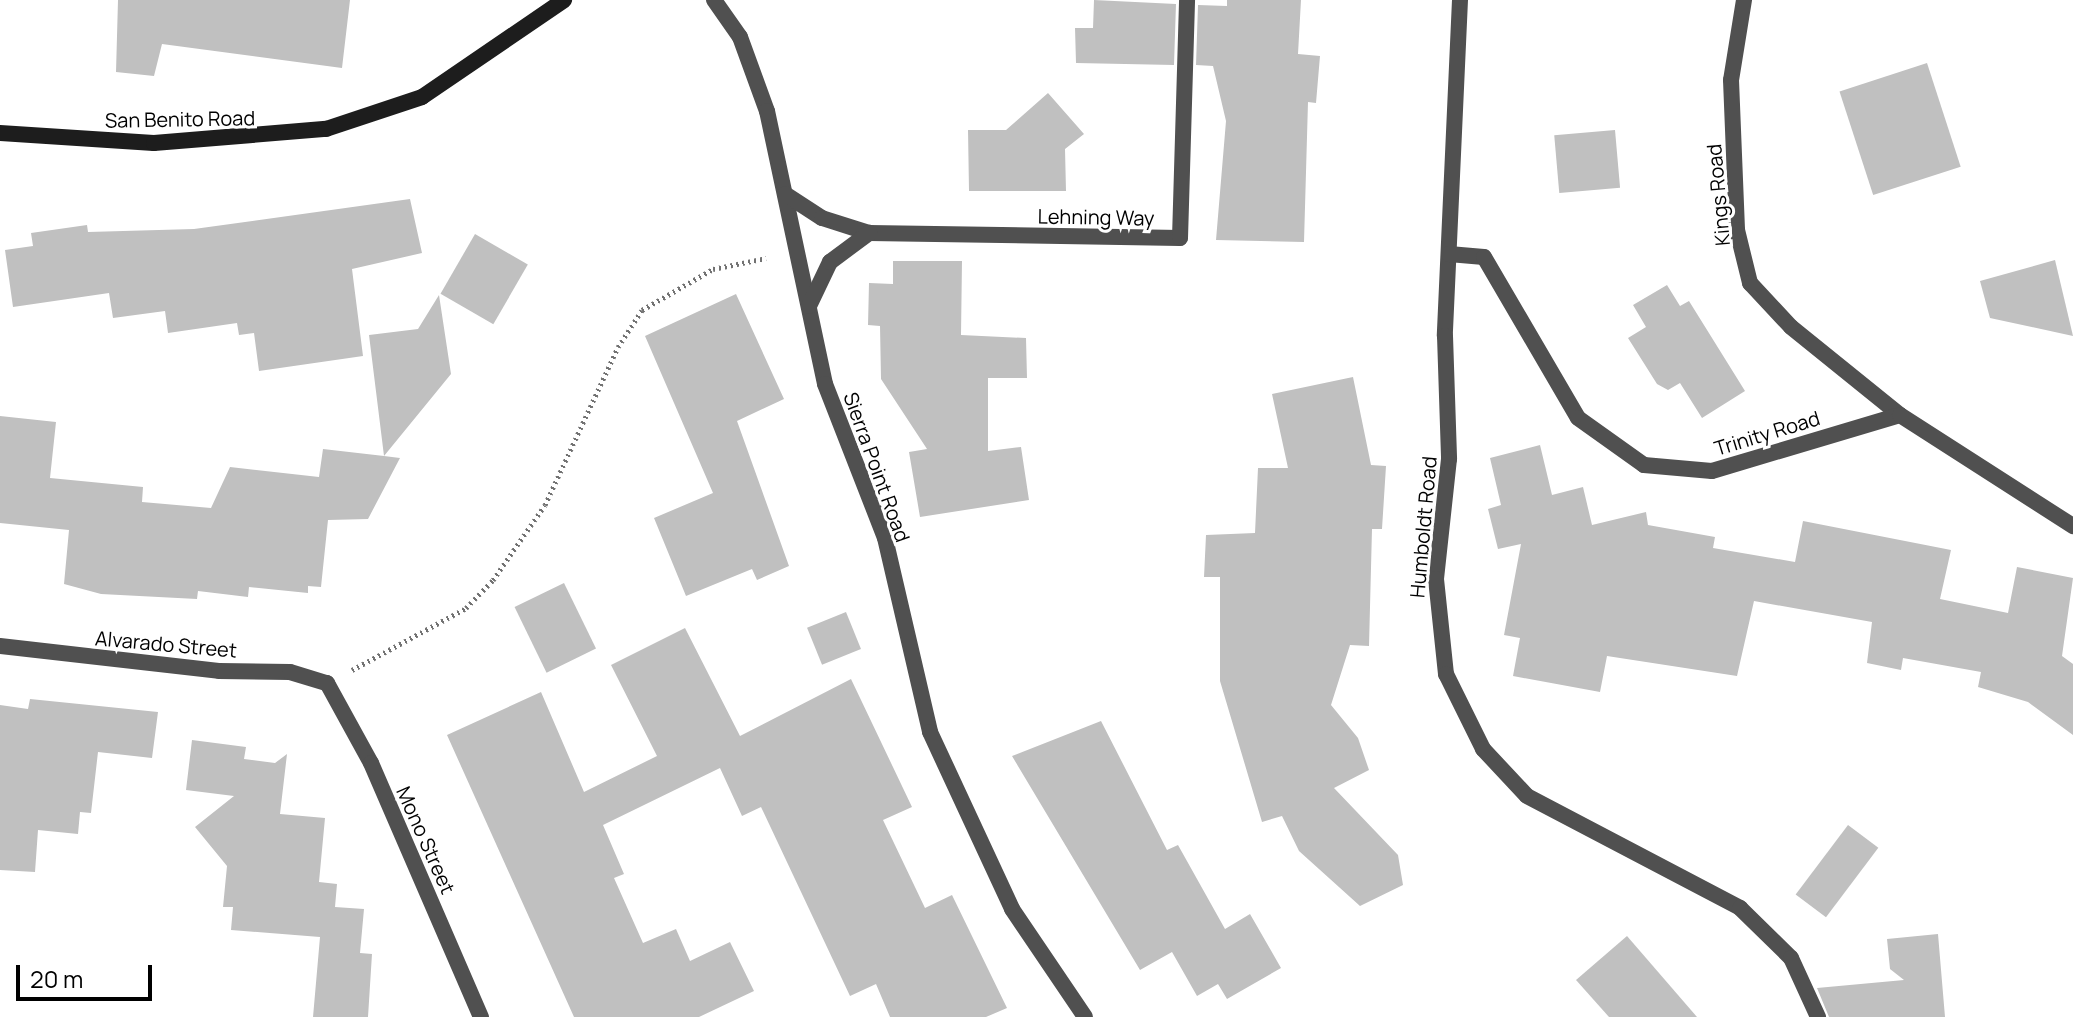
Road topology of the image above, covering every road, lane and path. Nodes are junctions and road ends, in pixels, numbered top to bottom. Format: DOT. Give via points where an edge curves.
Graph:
graph roads {
  1 [pos="564,0"];
  2 [pos="714,0"];
  3 [pos="1187,0"];
  4 [pos="1460,0"];
  5 [pos="1744,0"];
  6 [pos="0,133"];
  7 [pos="785,194"];
  8 [pos="869,233"];
  9 [pos="797,251"];
  10 [pos="1449,254"];
  11 [pos="809,306"];
  12 [pos="1900,415"];
  13 [pos="2073,526"];
  14 [pos="0,646"];
  15 [pos="327,683"];
  16 [pos="481,1017"];
  17 [pos="1085,1017"];
  18 [pos="1818,1017"];
  1 -- 6 [label="street, San Benito Road" via="422,97 326,129 169,143"];
  2 -- 7 [label="street, Sierra Point Road" via="750,60"];
  3 -- 8 [label="street, Lehning Way" via="1180,238"];
  4 -- 10 [label="street, Humboldt Road"];
  5 -- 12 [label="street, Kings Road" via="1731,80 1737,230 1750,283 1791,327"];
  7 -- 8 [label="street, Lehning Way" via="822,218"];
  7 -- 9 [label="street, Sierra Point Road"];
  8 -- 11 [label="street" via="830,262"];
  9 -- 11 [label="street, Sierra Point Road"];
  9 -- 15 [label="path" via="713,269 642,310 630,323 551,494 493,580 466,608"];
  10 -- 12 [label="street, Trinity Road" via="1484,257 1578,418 1644,465 1712,471"];
  10 -- 18 [label="street, Humboldt Road" via="1449,459 1436,579 1440,642 1454,697 1483,749 1527,796 1757,922 1791,958"];
  11 -- 17 [label="street, Sierra Point Road" via="825,384 885,538 930,732 1012,909"];
  12 -- 13 [label="street"];
  14 -- 15 [label="street, Alvarado Street" via="219,671 290,672"];
  15 -- 16 [label="street, Mono Street" via="347,712"];
}
